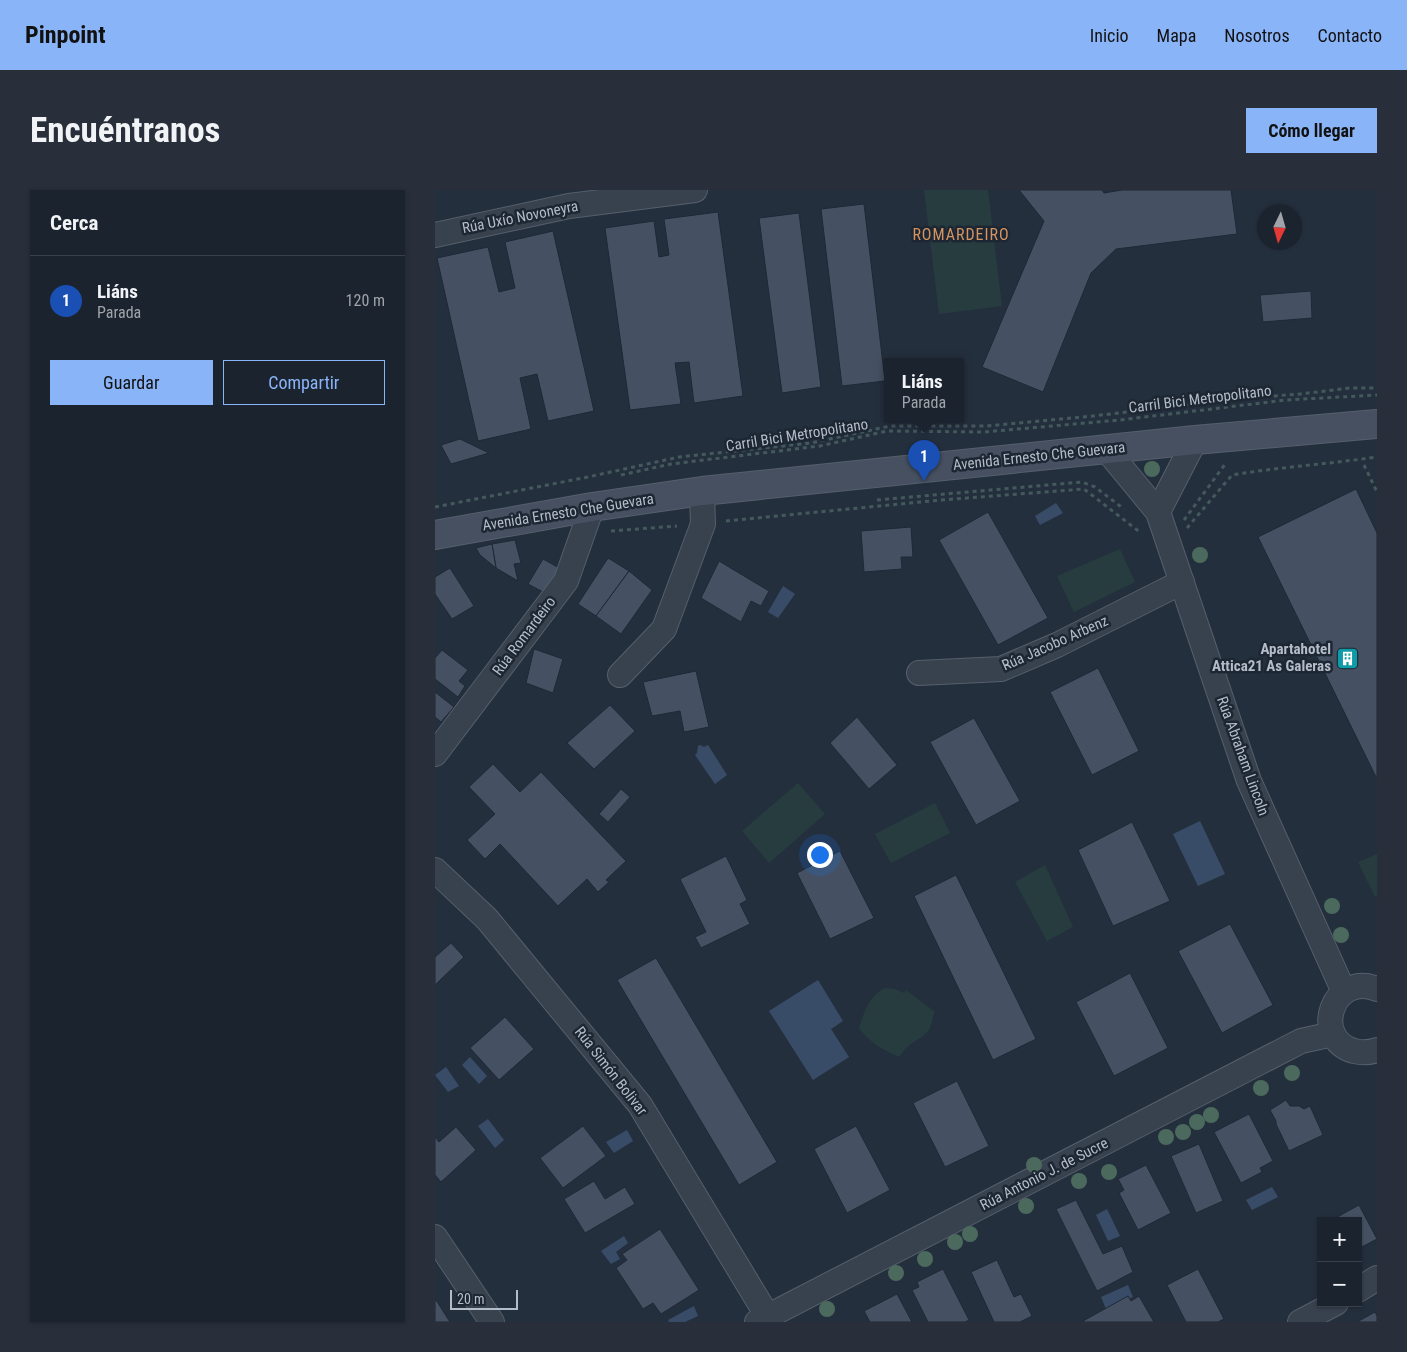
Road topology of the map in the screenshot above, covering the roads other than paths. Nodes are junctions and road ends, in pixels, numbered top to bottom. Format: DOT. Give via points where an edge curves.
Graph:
graph roads {
  1 [pos="695,190"];
  2 [pos="435,235"];
  3 [pos="1377,424"];
  4 [pos="1195,440"];
  5 [pos="1105,449"];
  6 [pos="702,492"];
  7 [pos="588,518"];
  8 [pos="1163,525"];
  9 [pos="435,535"];
  10 [pos="1182,582"];
  11 [pos="919,673"];
  12 [pos="620,676"];
  13 [pos="435,754"];
  14 [pos="435,870"];
  15 [pos="1377,989"];
  16 [pos="1344,992"];
  17 [pos="1333,1034"];
  18 [pos="1377,1050"];
  19 [pos="435,1237"];
  20 [pos="1377,1278"];
  21 [pos="1362,1287"];
  22 [pos="1328,1307"];
  23 [pos="765,1320"];
  24 [pos="492,1322"];
  25 [pos="1300,1322"];
  1 -- 2 [label="street, Rúa Uxío Novoneyra" via="569,206"];
  3 -- 4 [label="main road, Avenida Ernesto Che Guevara"];
  4 -- 5 [label="main road, Avenida Ernesto Che Guevara"];
  4 -- 8 [label="street"];
  5 -- 6 [label="main road, Avenida Ernesto Che Guevara"];
  5 -- 8 [label="street, Rúa Abraham Lincoln"];
  6 -- 7 [label="main road, Avenida Ernesto Che Guevara"];
  6 -- 12 [label="street" via="703,524 664,629"];
  7 -- 9 [label="main road, Avenida Ernesto Che Guevara"];
  7 -- 13 [label="street, Rúa Romardeiro" via="566,581"];
  8 -- 10 [label="street, Rúa Abraham Lincoln"];
  10 -- 11 [label="street, Rúa Jacobo Arbenz" via="1057,645 1001,669"];
  10 -- 16 [label="street, Rúa Abraham Lincoln" via="1249,781"];
  14 -- 23 [label="street, Rúa Simón Bolivar" via="487,919 640,1105"];
  15 -- 16 [label="street" via="1365,986"];
  16 -- 17 [label="street" via="1337,998 1330,1016"];
  17 -- 18 [label="street" via="1349,1050 1360,1053"];
  17 -- 23 [label="street, Rúa Antonio J. de Sucre" via="1301,1042"];
  19 -- 24 [label="street"];
  20 -- 21 [label="street"];
  22 -- 25 [label="street"];
}
